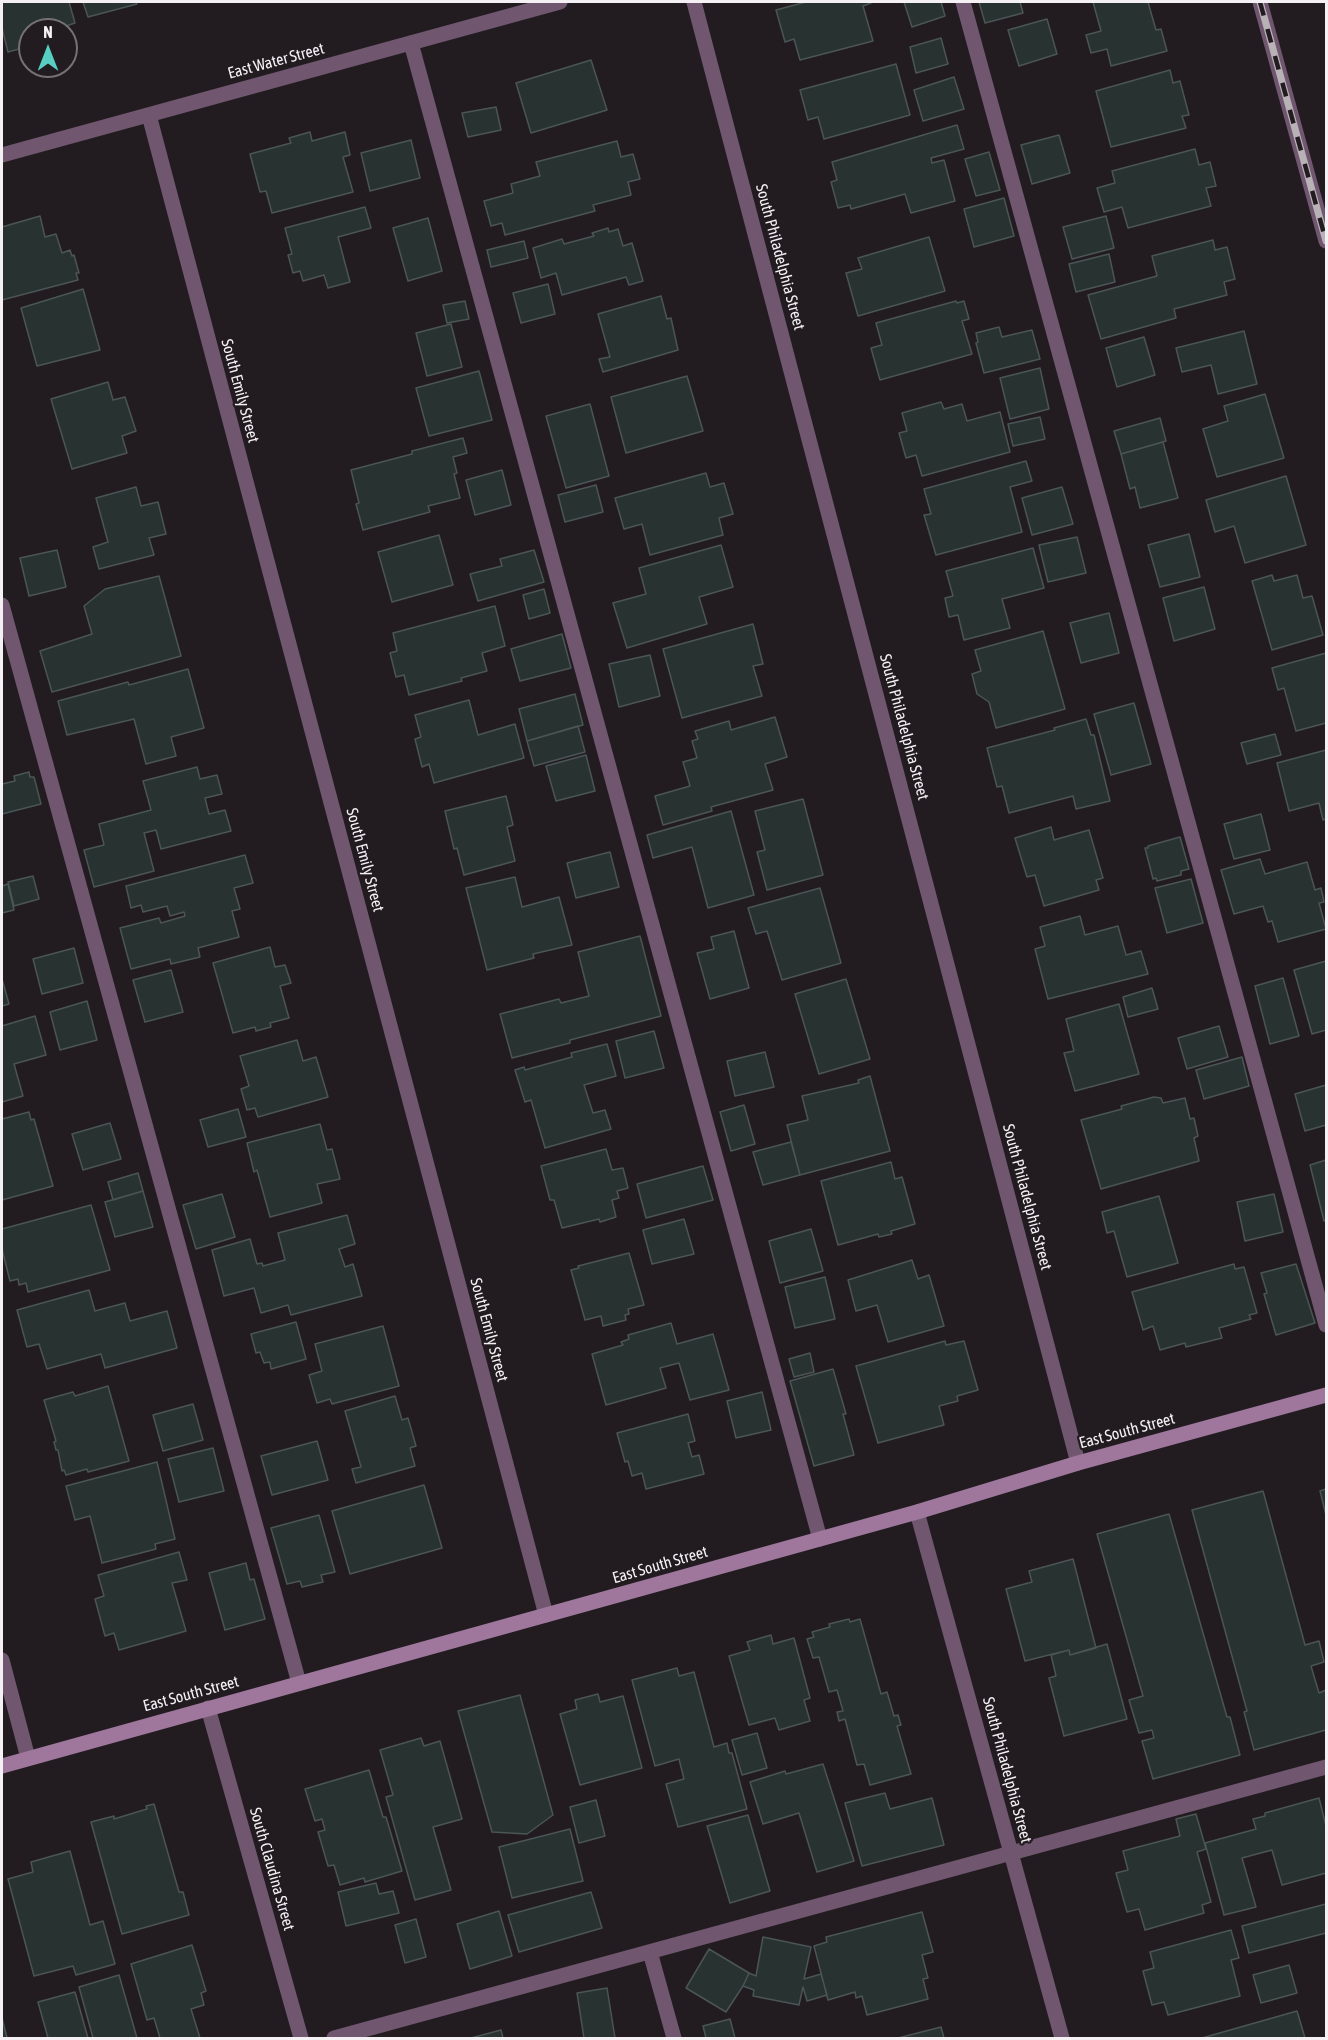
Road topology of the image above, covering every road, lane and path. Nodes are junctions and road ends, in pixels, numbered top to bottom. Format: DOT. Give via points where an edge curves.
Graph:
graph roads {
  1 [pos="560,2"];
  2 [pos="694,2"];
  3 [pos="963,2"];
  4 [pos="1260,2"];
  5 [pos="411,43"];
  6 [pos="148,115"];
  7 [pos="2,155"];
  8 [pos="1326,241"];
  9 [pos="2,605"];
  10 [pos="1326,1325"];
  11 [pos="1326,1395"];
  12 [pos="1078,1462"];
  13 [pos="917,1512"];
  14 [pos="820,1539"];
  15 [pos="546,1615"];
  16 [pos="2,1659"];
  17 [pos="299,1683"];
  18 [pos="208,1708"];
  19 [pos="28,1758"];
  20 [pos="2,1766"];
  21 [pos="1326,1767"];
  22 [pos="1011,1853"];
  23 [pos="650,1952"];
  24 [pos="301,2038"];
  25 [pos="334,2038"];
  26 [pos="674,2038"];
  27 [pos="1062,2038"];
  1 -- 5 [label="street, East Water Street"];
  2 -- 12 [label="street, South Philadelphia Street"];
  3 -- 10 [label="street"];
  4 -- 8 [label="street"];
  5 -- 6 [label="street, East Water Street"];
  5 -- 14 [label="street"];
  6 -- 7 [label="street, East Water Street"];
  6 -- 15 [label="street, South Emily Street"];
  9 -- 17 [label="street"];
  11 -- 12 [label="street, East South Street"];
  12 -- 13 [label="street, East South Street"];
  13 -- 14 [label="street, East South Street"];
  13 -- 22 [label="street, South Philadelphia Street"];
  14 -- 15 [label="street, East South Street"];
  15 -- 17 [label="street, East South Street"];
  16 -- 19 [label="street"];
  17 -- 18 [label="street, East South Street"];
  18 -- 19 [label="street, East South Street"];
  18 -- 24 [label="street, South Claudina Street"];
  19 -- 20 [label="street, East South Street"];
  21 -- 22 [label="street"];
  22 -- 23 [label="street"];
  22 -- 27 [label="street, South Philadelphia Street"];
  23 -- 25 [label="street"];
  23 -- 26 [label="street"];
}
